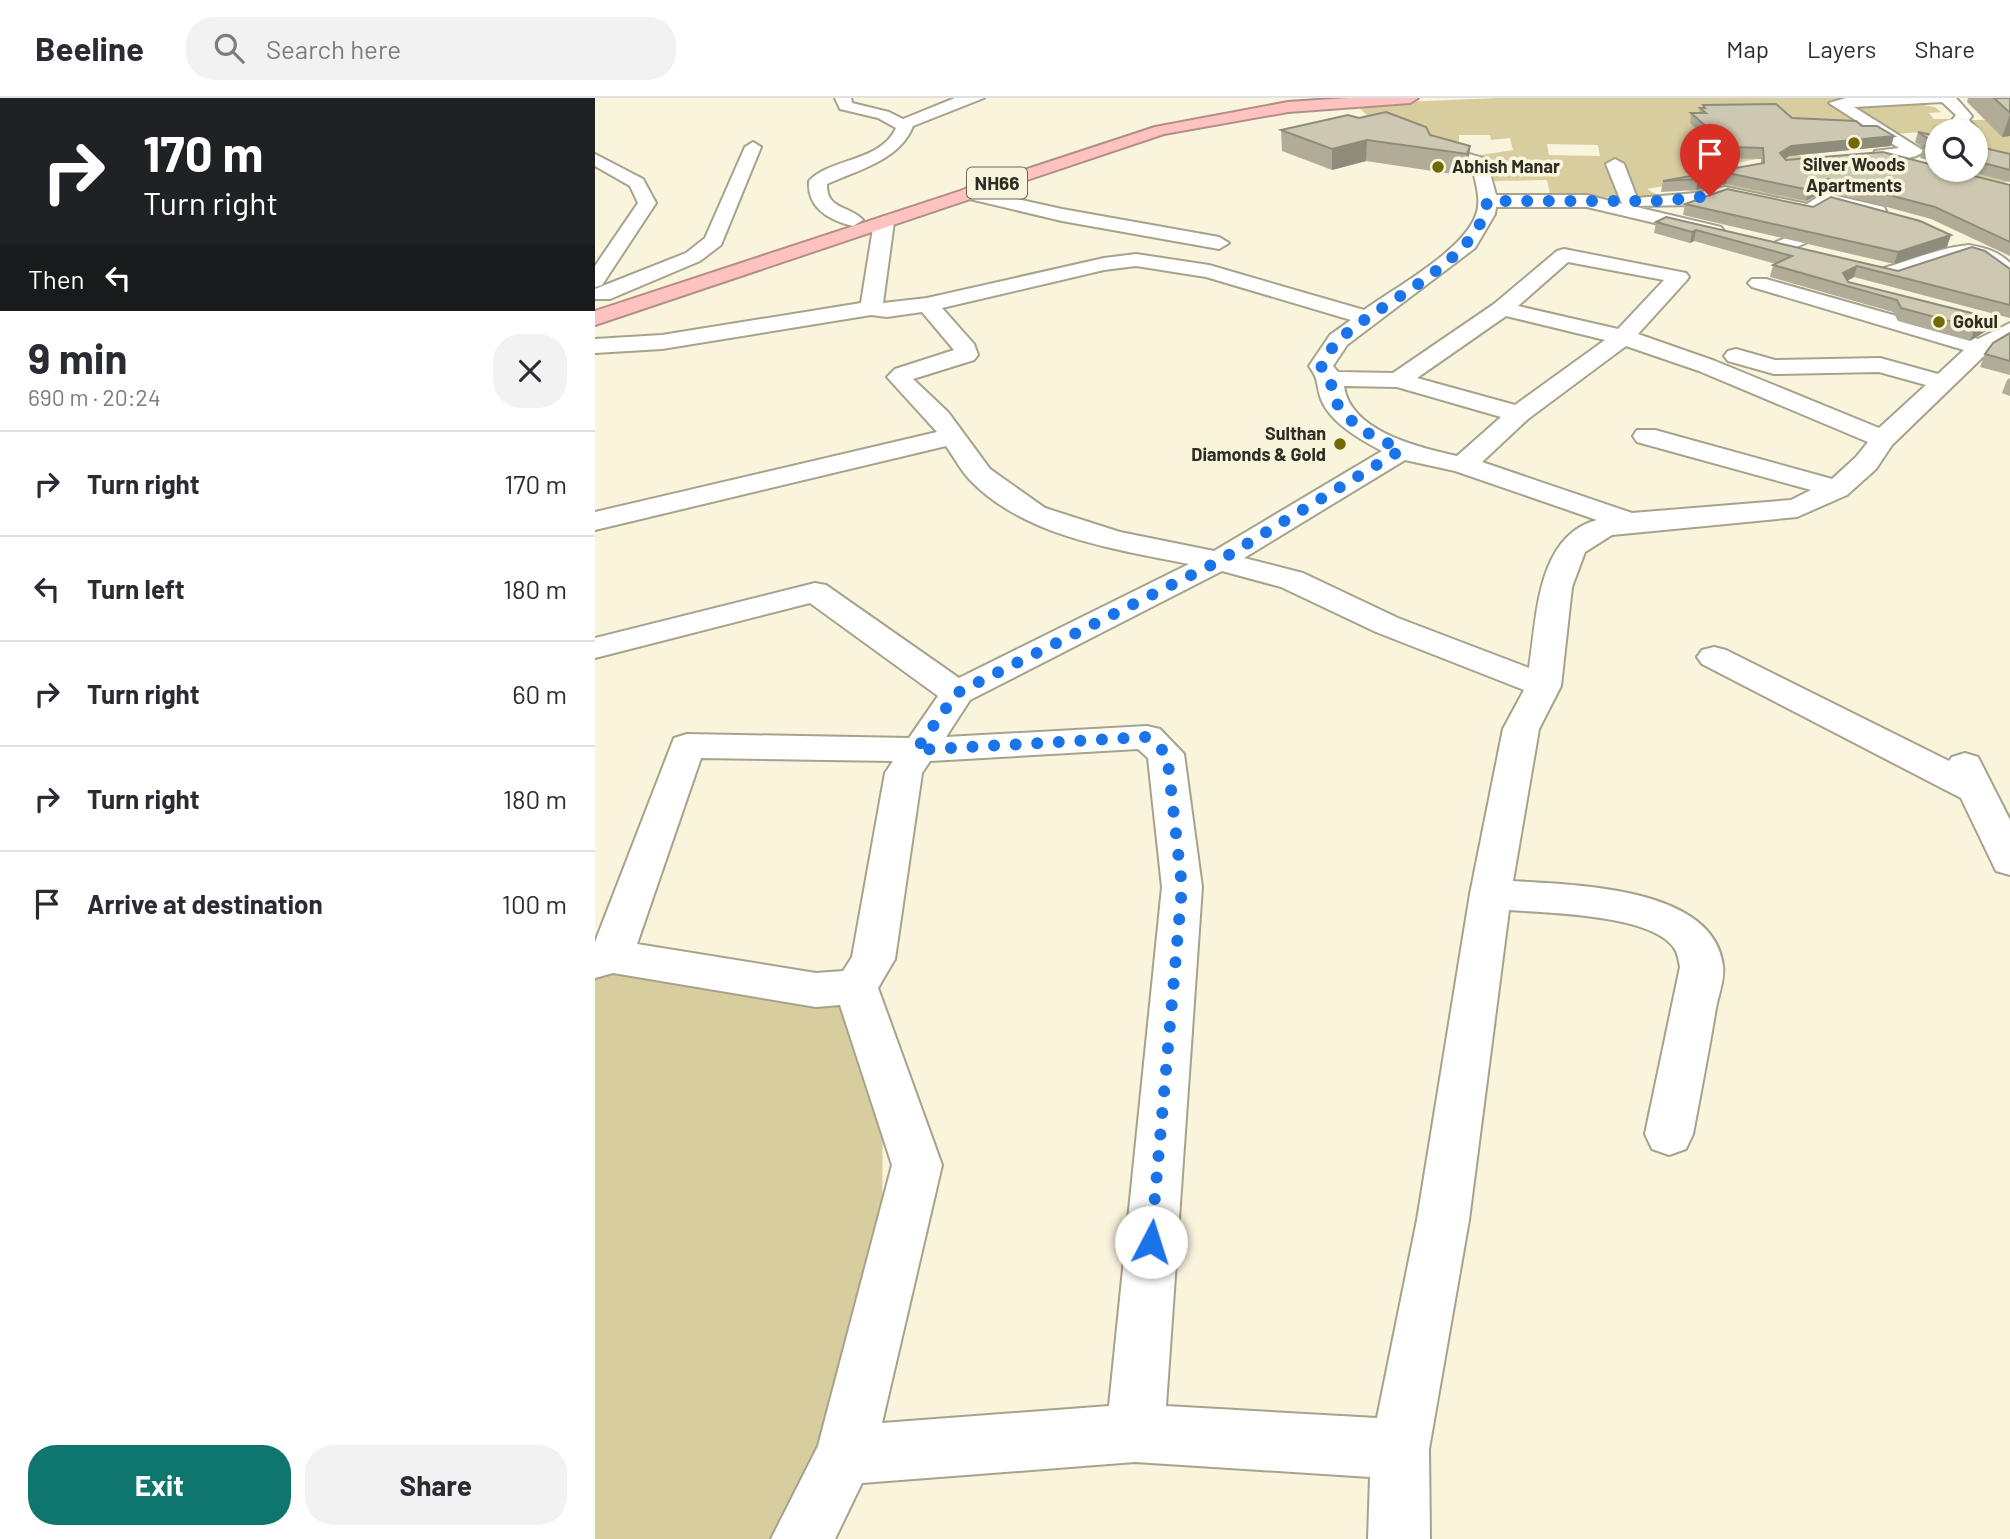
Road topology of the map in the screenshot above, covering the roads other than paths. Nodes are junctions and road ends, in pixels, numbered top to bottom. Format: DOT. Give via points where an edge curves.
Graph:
graph roads {
  1 [pos="843,98"];
  2 [pos="975,98"];
  3 [pos="1303,98"];
  4 [pos="1410,98"];
  5 [pos="1943,98"];
  6 [pos="1961,119"];
  7 [pos="902,124"];
  8 [pos="753,147"];
  9 [pos="1435,149"];
  10 [pos="595,159"];
  11 [pos="1615,164"];
  12 [pos="1921,167"];
  13 [pos="967,193"];
  14 [pos="1487,201"];
  15 [pos="1587,201"];
  16 [pos="1629,201"];
  17 [pos="853,220"];
  18 [pos="884,222"];
  19 [pos="1730,234"];
  20 [pos="1938,238"];
  21 [pos="1219,243"];
  22 [pos="1963,250"];
  23 [pos="1807,253"];
  24 [pos="1870,270"];
  25 [pos="2010,274"];
  26 [pos="1759,283"];
  27 [pos="600,293"];
  28 [pos="927,305"];
  29 [pos="871,308"];
  30 [pos="1502,309"];
  31 [pos="595,318"];
  32 [pos="1368,318"];
  33 [pos="1996,332"];
  34 [pos="1623,337"];
  35 [pos="595,346"];
  36 [pos="1736,356"];
  37 [pos="1331,379"];
  38 [pos="1398,380"];
  39 [pos="1945,383"];
  40 [pos="1519,414"];
  41 [pos="953,436"];
  42 [pos="1646,436"];
  43 [pos="1883,439"];
  44 [pos="1401,450"];
  45 [pos="1463,465"];
  46 [pos="1837,489"];
  47 [pos="595,521"];
  48 [pos="1630,522"];
  49 [pos="1219,561"];
  50 [pos="595,648"];
  51 [pos="1714,657"];
  52 [pos="1544,686"];
  53 [pos="957,693"];
  54 [pos="916,750"];
  55 [pos="2010,861"];
  56 [pos="1490,894"];
  57 [pos="603,959"];
  58 [pos="856,987"];
  59 [pos="1669,1134"];
  60 [pos="1135,1433"];
  61 [pos="1400,1449"];
  62 [pos="845,1455"];
  63 [pos="802,1539"];
  64 [pos="1399,1539"];
  1 -- 7 [label="street" via="845,106"];
  2 -- 7 [label="street"];
  3 -- 17 [label="highway, NH66" via="1194,113 1107,133"];
  4 -- 13 [label="highway, NH66" via="1288,107 1161,130"];
  5 -- 6 [label="street" via="1954,103 1964,116"];
  5 -- 12 [label="street" via="1837,103 1916,151 1874,155"];
  7 -- 17 [label="street" via="904,132 881,153 818,181 824,208"];
  8 -- 27 [label="street" via="714,242 693,257"];
  9 -- 14 [label="street" via="1480,163"];
  10 -- 27 [label="street" via="636,183 647,203"];
  11 -- 16 [label="street"];
  13 -- 18 [label="highway, NH66"];
  13 -- 21 [label="street"];
  14 -- 15 [label="street"];
  14 -- 32 [label="street" via="1486,214 1468,244"];
  15 -- 16 [label="street"];
  15 -- 19 [label="street"];
  16 -- 23 [label="street" via="1696,199 1725,192 1811,210 1824,199 1886,221 1834,220 1778,255"];
  17 -- 27 [label="highway, NH66"];
  18 -- 29 [label="street"];
  18 -- 31 [label="highway, NH66"];
  20 -- 22 [label="street"];
  22 -- 24 [label="street" via="1895,274"];
  22 -- 25 [label="street" via="1989,256"];
  26 -- 33 [label="street"];
  28 -- 29 [label="street"];
  28 -- 32 [label="street" via="1136,260 1209,271"];
  28 -- 41 [label="street" via="966,349 966,355 899,377"];
  29 -- 35 [label="street" via="662,342"];
  30 -- 34 [label="street"];
  30 -- 34 [label="street" via="1564,255 1679,277"];
  30 -- 38 [label="street"];
  32 -- 37 [label="street" via="1338,340 1321,366"];
  33 -- 39 [label="street"];
  34 -- 40 [label="street"];
  34 -- 43 [label="street" via="1707,366"];
  36 -- 39 [label="street" via="1774,367 1880,365"];
  37 -- 38 [label="street"];
  37 -- 44 [label="street" via="1332,398 1358,428"];
  38 -- 40 [label="street"];
  39 -- 43 [label="street"];
  40 -- 45 [label="street"];
  41 -- 47 [label="street"];
  41 -- 49 [label="street" via="980,475 1035,514 1114,540"];
  42 -- 46 [label="street"];
  43 -- 46 [label="street" via="1866,463"];
  44 -- 45 [label="street"];
  44 -- 49 [label="street"];
  45 -- 48 [label="street"];
  46 -- 48 [label="street" via="1797,508"];
  48 -- 52 [label="street" via="1602,527 1572,548 1557,587"];
  49 -- 52 [label="street" via="1291,580 1387,625"];
  49 -- 53 [label="street"];
  50 -- 53 [label="street" via="814,592"];
  51 -- 55 [label="street" via="1970,776"];
  52 -- 56 [label="street" via="1521,729"];
  53 -- 54 [label="street"];
  54 -- 57 [label="street" via="687,746"];
  54 -- 58 [label="street" via="904,773 873,958"];
  54 -- 60 [label="street" via="1147,737 1167,754 1182,887"];
  56 -- 59 [label="street" via="1637,909 1672,924 1693,941 1702,967"];
  56 -- 61 [label="street" via="1443,1220"];
  57 -- 58 [label="street" via="816,990"];
  58 -- 62 [label="street" via="917,1165"];
  60 -- 61 [label="street"];
  60 -- 62 [label="street"];
  61 -- 64 [label="street"];
  62 -- 63 [label="street"];
}
